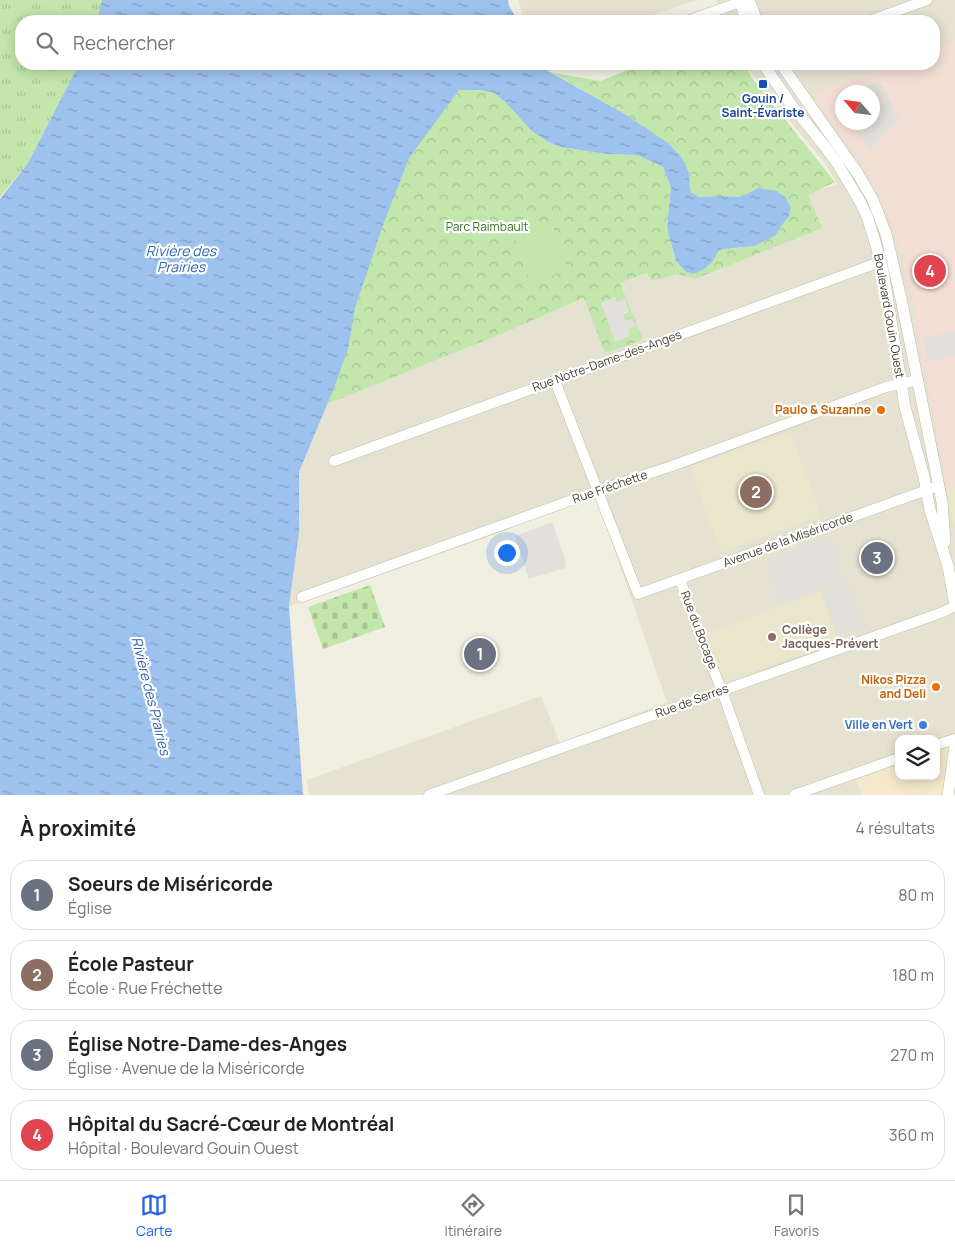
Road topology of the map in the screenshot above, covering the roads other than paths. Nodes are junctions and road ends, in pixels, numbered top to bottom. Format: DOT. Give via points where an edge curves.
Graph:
graph roads {
  1 [pos="927,0"];
  2 [pos="745,1"];
  3 [pos="704,15"];
  4 [pos="745,15"];
  5 [pos="753,15"];
  6 [pos="886,15"];
  7 [pos="768,70"];
  8 [pos="785,70"];
  9 [pos="880,262"];
  10 [pos="555,380"];
  11 [pos="918,380"];
  12 [pos="902,383"];
  13 [pos="334,461"];
  14 [pos="938,486"];
  15 [pos="598,490"];
  16 [pos="926,490"];
  17 [pos="948,566"];
  18 [pos="680,579"];
  19 [pos="302,596"];
  20 [pos="955,605"];
  21 [pos="722,690"];
  22 [pos="955,740"];
  23 [pos="940,744"];
  24 [pos="955,746"];
  25 [pos="895,759"];
  26 [pos="429,795"];
  27 [pos="759,795"];
  28 [pos="794,795"];
  29 [pos="948,795"];
  1 -- 6 [label="street"];
  2 -- 3 [label="street"];
  2 -- 4 [label="street"];
  2 -- 5 [label="street"];
  7 -- 9 [label="street, Boulevard Gouin Ouest" via="858,198 867,216"];
  8 -- 11 [label="street, Boulevard Gouin Ouest" via="854,168 878,212 892,256"];
  9 -- 10 [label="street, Rue Notre-Dame-des-Anges"];
  9 -- 12 [label="street, Boulevard Gouin Ouest"];
  10 -- 13 [label="street, Rue Notre-Dame-des-Anges"];
  10 -- 15 [label="street"];
  11 -- 12 [label="street, Rue Fréchette"];
  11 -- 14 [label="street, Boulevard Gouin Ouest"];
  12 -- 15 [label="street, Rue Fréchette"];
  12 -- 16 [label="street, Boulevard Gouin Ouest"];
  14 -- 16 [label="street, Avenue de la Miséricorde"];
  14 -- 17 [label="street, Boulevard Gouin Ouest"];
  15 -- 18 [label="street, Avenue de la Miséricorde" via="638,594"];
  15 -- 19 [label="street, Rue Fréchette"];
  16 -- 17 [label="street, Boulevard Gouin Ouest"];
  16 -- 18 [label="street, Avenue de la Miséricorde"];
  17 -- 20 [label="street, Boulevard Gouin Ouest"];
  18 -- 21 [label="street, Rue du Bocage"];
  20 -- 21 [label="street, Rue de Serres"];
  21 -- 26 [label="street, Rue de Serres"];
  21 -- 27 [label="street, Rue du Bocage"];
  22 -- 23 [label="street"];
  24 -- 29 [label="street"];
  25 -- 28 [label="street"];
}
